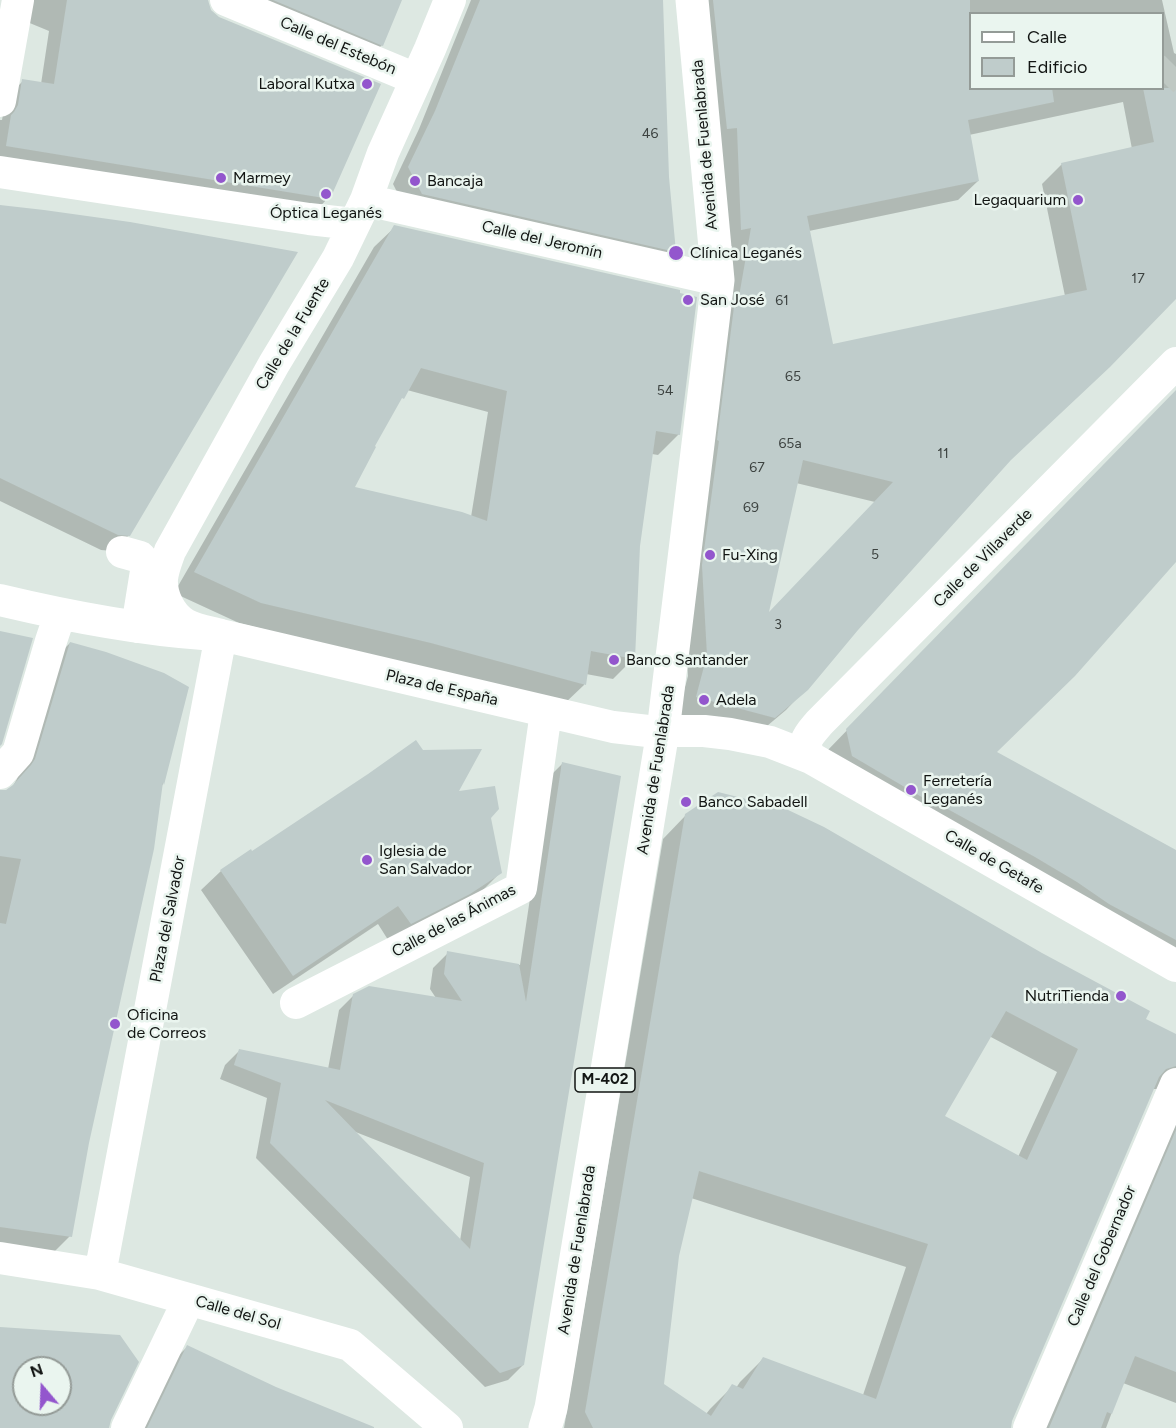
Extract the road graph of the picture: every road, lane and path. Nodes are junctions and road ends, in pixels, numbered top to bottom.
1 (18, 0) edge
2 (226, 0) edge
3 (450, 0) edge
4 (692, 0) edge
5 (416, 79) junction
6 (0, 101) edge
7 (0, 172) edge
8 (360, 212) junction
9 (718, 280) junction
10 (1176, 363) edge
11 (122, 552) dead end
12 (0, 600) edge
13 (60, 614) junction
14 (137, 627) junction
15 (221, 636) junction
16 (546, 712) junction
17 (663, 731) junction
18 (811, 758) junction
19 (0, 773) edge
20 (1176, 966) edge
21 (296, 1003) dead end
22 (1176, 1084) edge
23 (0, 1258) edge
24 (100, 1274) junction
25 (189, 1299) junction
26 (127, 1428) edge
27 (447, 1428) edge
28 (545, 1428) edge
29 (1029, 1428) edge

1 - 6 street
2 - 5 street, Calle del Estebón
3 - 5 street, Calle de la Fuente
4 - 9 highway, Avenida de Fuenlabrada
5 - 8 street, Calle de la Fuente
7 - 8 street, Calle del Jeromín
8 - 9 street, Calle del Jeromín
8 - 15 street, Calle de la Fuente
9 - 17 highway, Avenida de Fuenlabrada
10 - 18 street, Calle de Villaverde
11 - 14 street
12 - 13 street
13 - 14 street
13 - 19 street
14 - 15 street
15 - 16 street, Plaza de España
15 - 24 street, Plaza del Salvador
16 - 17 street, Plaza de España
16 - 21 street, Calle de las Ánimas
17 - 18 street, Calle de Getafe
17 - 28 highway, Avenida de Fuenlabrada / M-402
18 - 20 street, Calle de Getafe
22 - 29 street, Calle del Gobernador
23 - 24 street, Calle del Sol
24 - 25 street, Calle del Sol
25 - 26 street
25 - 27 street, Calle del Sol

